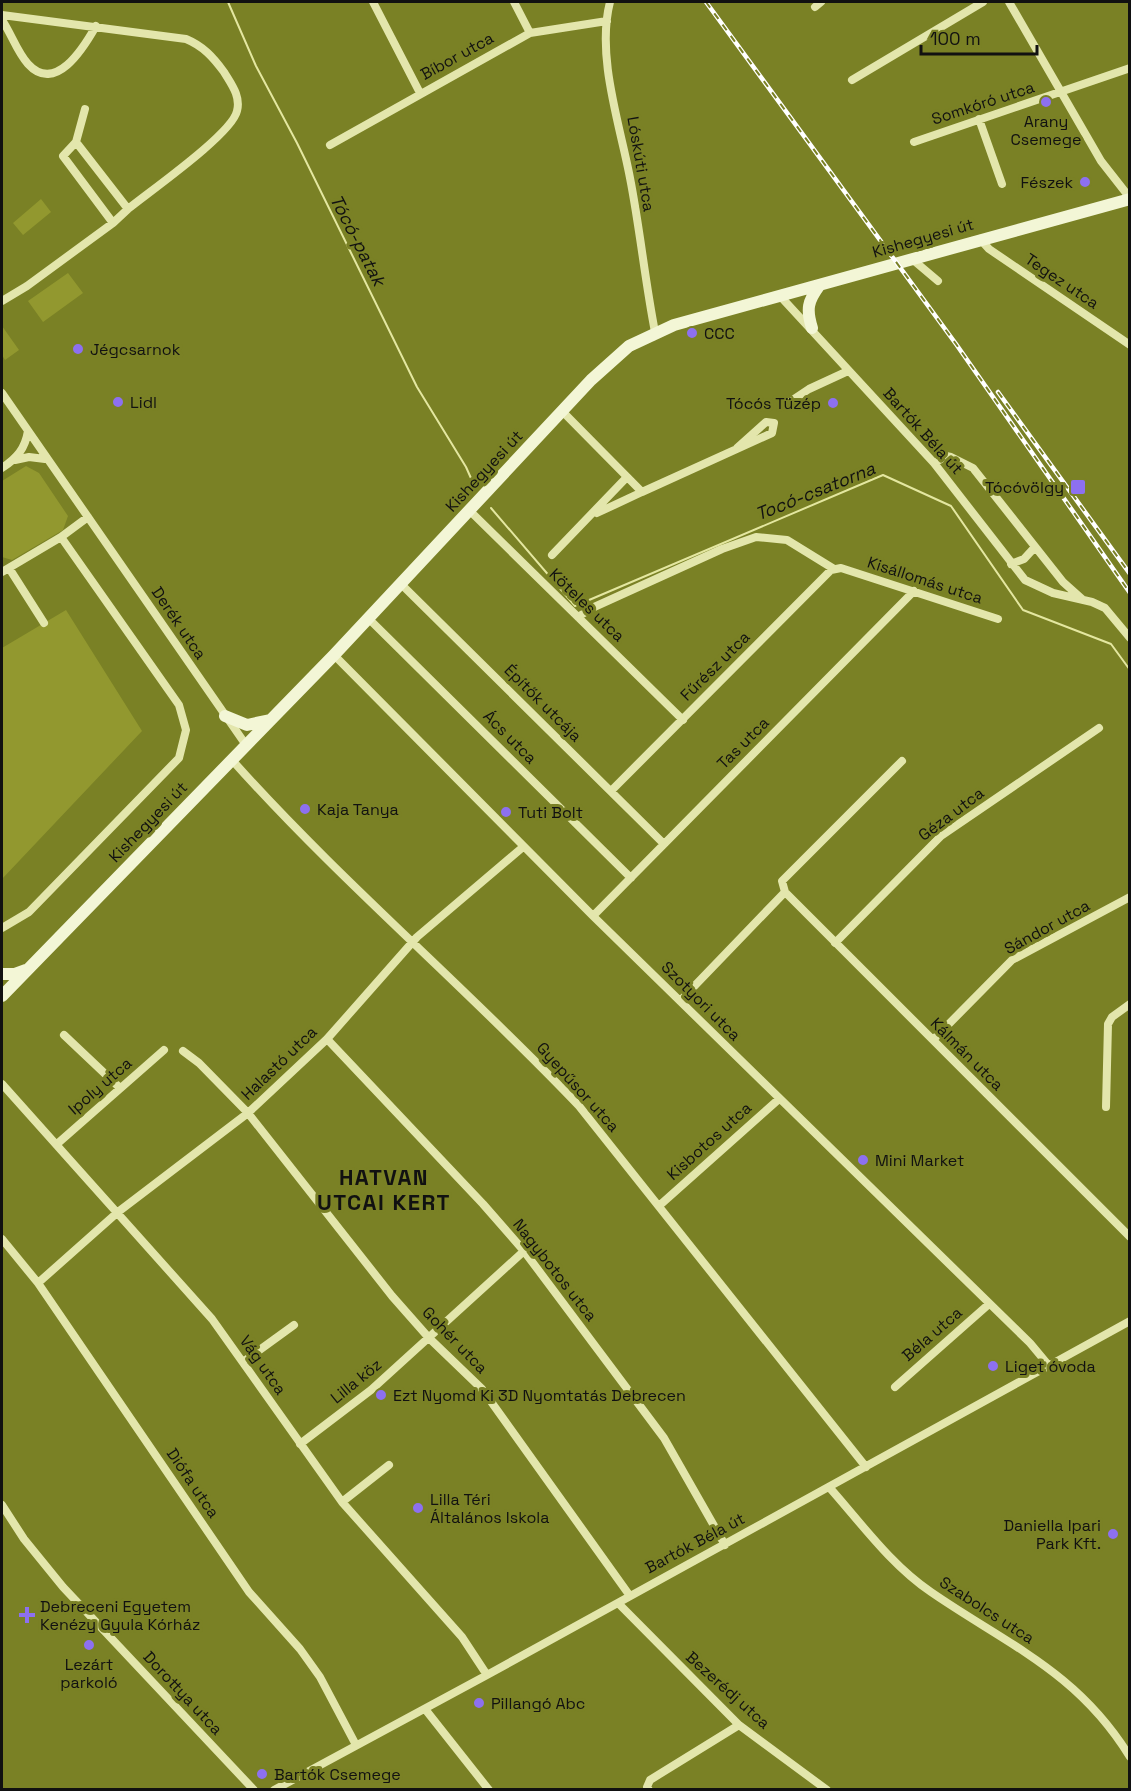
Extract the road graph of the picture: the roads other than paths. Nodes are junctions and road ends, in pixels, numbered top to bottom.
1 (374, 2) edge
2 (514, 2) edge
3 (610, 2) edge
4 (983, 2) edge
5 (1009, 2) edge
6 (2, 15) edge
7 (2, 20) edge
8 (607, 21) junction
9 (96, 26) junction
10 (530, 33) junction
11 (1130, 68) edge
12 (852, 80) dead end
13 (420, 93) junction
14 (1061, 93) junction
15 (85, 109) dead end
16 (979, 119) junction
17 (76, 142) junction
18 (914, 142) dead end
19 (330, 145) dead end
20 (1002, 184) dead end
21 (1130, 199) edge
22 (128, 209) junction
23 (113, 222) junction
24 (981, 239) junction
25 (912, 259) junction
26 (938, 281) dead end
27 (819, 286) junction
28 (781, 297) junction
29 (2, 301) edge
30 (812, 328) junction
31 (655, 332) junction
32 (1130, 345) edge
33 (848, 371) junction
34 (2, 393) edge
35 (785, 405) dead end
36 (562, 411) junction
37 (28, 430) junction
38 (737, 448) dead end
39 (45, 459) junction
40 (14, 460) junction
41 (934, 463) junction
42 (2, 468) edge
43 (627, 477) junction
44 (642, 492) junction
45 (613, 493) junction
46 (619, 503) junction
47 (470, 511) junction
48 (591, 516) junction
49 (88, 517) junction
50 (61, 537) junction
51 (1035, 547) junction
52 (552, 555) dead end
53 (1011, 564) junction
54 (838, 568) junction
55 (5, 570) edge
56 (400, 583) junction
57 (914, 591) junction
58 (1082, 599) junction
59 (578, 617) junction
60 (368, 618) junction
61 (998, 620) dead end
62 (44, 622) dead end
63 (1130, 638) edge
64 (334, 655) junction
65 (225, 716) junction
66 (271, 720) junction
67 (683, 720) junction
68 (1099, 728) dead end
69 (246, 745) junction
70 (232, 760) junction
71 (902, 761) dead end
72 (611, 791) junction
73 (664, 844) junction
74 (524, 847) junction
75 (631, 878) junction
76 (785, 892) junction
77 (1130, 897) edge
78 (593, 916) junction
79 (2, 926) edge
80 (835, 943) junction
81 (412, 944) junction
82 (28, 969) junction
83 (2, 974) edge
84 (2, 996) edge
85 (680, 1001) junction
86 (1130, 1004) edge
87 (64, 1035) dead end
88 (327, 1039) junction
89 (933, 1040) junction
90 (164, 1050) dead end
91 (183, 1051) dead end
92 (2, 1084) edge
93 (120, 1088) junction
94 (779, 1099) junction
95 (1106, 1107) dead end
96 (248, 1113) junction
97 (57, 1144) junction
98 (660, 1205) junction
99 (118, 1212) junction
100 (1130, 1237) edge
101 (2, 1239) edge
102 (524, 1251) junction
103 (38, 1283) junction
104 (990, 1304) junction
105 (1130, 1321) edge
106 (294, 1325) dead end
107 (429, 1338) junction
108 (243, 1362) junction
109 (1050, 1367) junction
110 (895, 1387) dead end
111 (300, 1444) junction
112 (389, 1465) dead end
113 (866, 1467) junction
114 (829, 1487) junction
115 (342, 1502) junction
116 (2, 1505) edge
117 (725, 1545) junction
118 (630, 1596) junction
119 (618, 1603) junction
120 (487, 1676) junction
121 (425, 1709) junction
122 (740, 1725) junction
123 (356, 1745) junction
124 (1130, 1757) edge
125 (231, 1765) junction
126 (648, 1788) edge
127 (244, 1790) edge
128 (254, 1790) edge
129 (274, 1790) edge
130 (489, 1790) edge
131 (827, 1790) edge

1 - 13 street
2 - 10 street
3 - 8 street, Lóskúti utca
4 - 12 street
5 - 14 street
6 - 9 street
7 - 9 street
8 - 10 street, Bíbor utca
8 - 31 street, Lóskúti utca
9 - 22 street
10 - 13 street, Bíbor utca
11 - 14 street
13 - 19 street, Bíbor utca
14 - 16 street, Somkóró utca
14 - 21 street
15 - 17 street
16 - 18 street, Somkóró utca
16 - 20 street
17 - 22 street
17 - 23 street
21 - 24 street, Kishegyesi út
22 - 23 street
23 - 29 street
24 - 25 street, Kishegyesi út
24 - 32 street, Tegez utca
25 - 26 street
25 - 27 street, Kishegyesi út
27 - 28 street, Kishegyesi út
27 - 30 street
28 - 30 street, Bartók Béla út
28 - 31 street, Kishegyesi út
30 - 33 street, Bartók Béla út
31 - 36 street, Kishegyesi út
33 - 35 street
33 - 41 street, Bartók Béla út
34 - 37 street, Derék utca
36 - 43 street
36 - 47 street, Kishegyesi út
37 - 39 street, Derék utca
37 - 40 street
38 - 44 street
39 - 40 street
39 - 49 street, Derék utca
40 - 42 street
41 - 51 street
41 - 53 street, Bartók Béla út
43 - 44 street
43 - 45 street
44 - 46 street
45 - 46 street
45 - 48 street
46 - 48 street
47 - 56 street, Kishegyesi út
47 - 59 street, Köteles utca
48 - 52 street
49 - 50 street
49 - 65 street, Derék utca
50 - 55 street
50 - 79 street, Kishegyesi út
51 - 53 street
51 - 58 street
53 - 58 street, Bartók Béla út
54 - 57 street, Kisállomás utca
54 - 59 street, Kisállomás utca
54 - 67 street, Fűrész utca
55 - 62 street
56 - 60 street, Kishegyesi út
56 - 72 street, Építők utcája
57 - 61 street, Kisállomás utca
57 - 73 street, Tas utca
58 - 63 street, Bartók Béla út
59 - 67 street, Köteles utca
60 - 64 street, Kishegyesi út
60 - 75 street, Ács utca
64 - 66 street, Kishegyesi út
64 - 74 street, Szotyori utca
65 - 66 street
65 - 69 street, Derék utca
66 - 69 street, Kishegyesi út
67 - 72 street, Fűrész utca
68 - 80 street, Géza utca
69 - 70 street, Kishegyesi út
70 - 81 street, Gyepűsor utca
70 - 82 street, Kishegyesi út
71 - 76 street
72 - 73 street, Építők utcája
73 - 75 street, Tas utca
74 - 78 street, Szotyori utca
74 - 81 street, Halastó utca
75 - 78 street, Tas utca
76 - 80 street, Kálmán utca
76 - 85 street
77 - 89 street, Sándor utca
78 - 85 street, Szotyori utca
80 - 89 street, Kálmán utca
81 - 88 street, Halastó utca
81 - 98 street, Gyepűsor utca
82 - 83 street
82 - 84 street, Kishegyesi út
85 - 94 street, Szotyori utca
86 - 95 street
87 - 93 street
88 - 96 street, Halastó utca
88 - 102 street, Nagybotos utca
89 - 100 street, Kálmán utca
90 - 93 street, Ipoly utca
91 - 96 street, Gohér utca
92 - 97 street, Vág utca
93 - 97 street, Ipoly utca
94 - 98 street, Kisbotos utca
94 - 104 street, Szotyori utca
96 - 99 street, Halastó utca
96 - 107 street, Gohér utca
97 - 99 street, Vág utca
98 - 113 street, Gyepűsor utca
99 - 103 street, Halastó utca
99 - 108 street, Vág utca
101 - 103 street, Diófa utca
102 - 107 street, Lilla köz
102 - 117 street, Nagybotos utca
103 - 123 street, Diófa utca
104 - 109 street, Szotyori utca
104 - 110 street, Béla utca
105 - 109 street, Bartók Béla út
106 - 108 street
107 - 111 street, Lilla köz
107 - 118 street, Gohér utca
108 - 111 street, Vág utca
109 - 113 street, Bartók Béla út
111 - 115 street, Vág utca
112 - 115 street
113 - 114 street, Bartók Béla út
114 - 117 street, Bartók Béla út
114 - 124 street, Szabolcs utca
115 - 120 street, Vág utca
116 - 125 street, Dorottya utca
117 - 118 street, Bartók Béla út
118 - 119 street, Bartók Béla út
119 - 120 street, Bartók Béla út
119 - 122 street, Bezerédj utca
120 - 121 street, Bartók Béla út
121 - 123 street, Bartók Béla út
121 - 130 street
122 - 126 street
122 - 131 street, Bezerédj utca
123 - 129 street, Bartók Béla út
125 - 127 street
125 - 128 street, Dorottya utca

